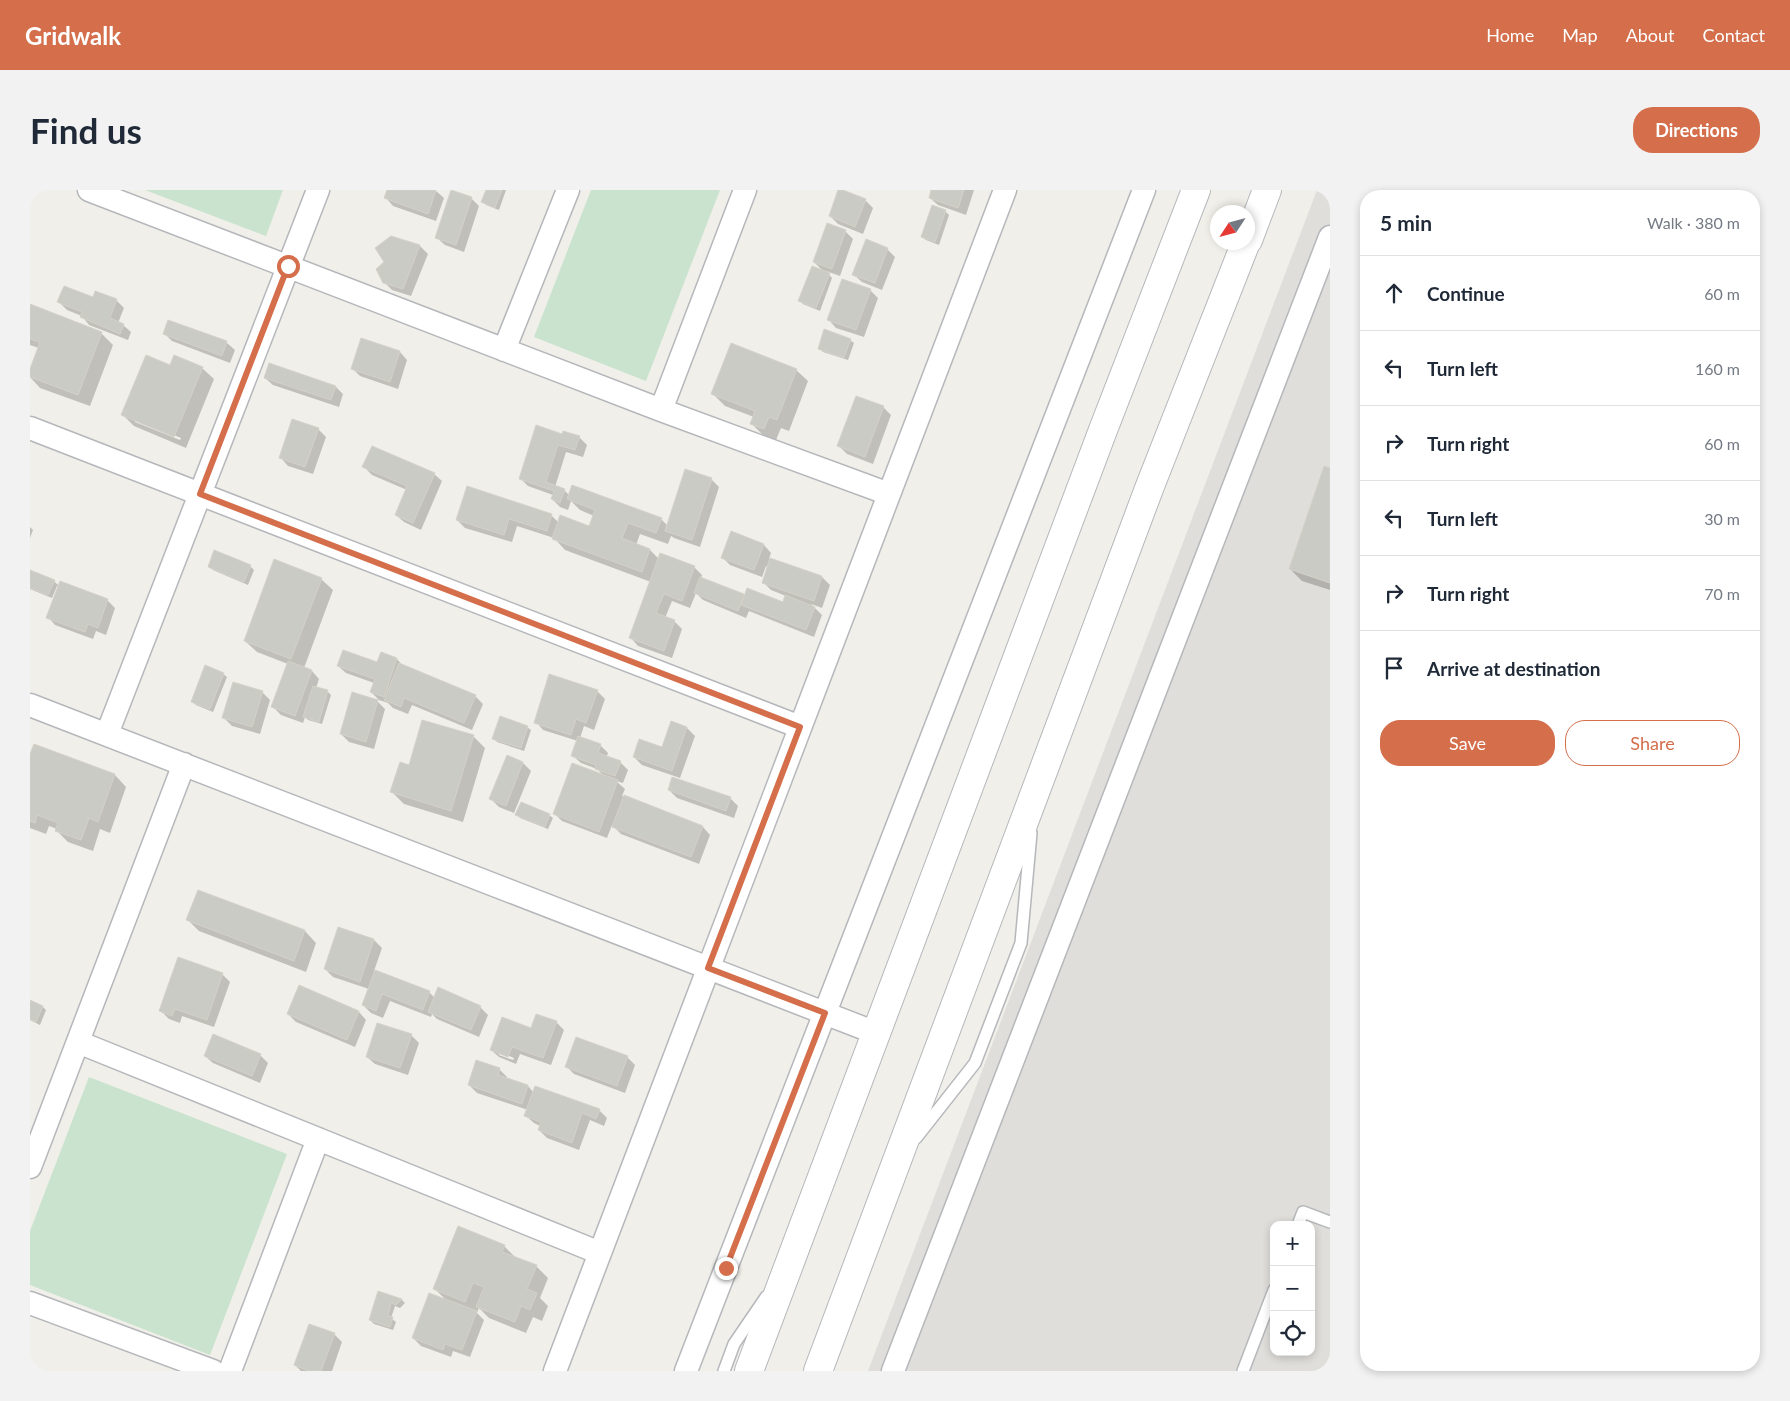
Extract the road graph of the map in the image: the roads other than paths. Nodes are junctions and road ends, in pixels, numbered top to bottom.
1 (89, 190) edge
2 (318, 190) edge
3 (568, 190) edge
4 (745, 190) edge
5 (1005, 190) edge
6 (1144, 190) edge
7 (1196, 190) edge
8 (1267, 190) edge
9 (1255, 221) edge
10 (1330, 237) edge
11 (1243, 250) edge
12 (288, 266) junction
13 (504, 350) junction
14 (661, 410) junction
15 (30, 428) edge
16 (200, 494) junction
17 (889, 494) junction
18 (30, 705) edge
19 (800, 727) junction
20 (107, 734) junction
21 (184, 764) junction
22 (1034, 796) junction
23 (708, 968) junction
24 (825, 1013) junction
25 (876, 1033) junction
26 (78, 1042) junction
27 (318, 1139) junction
28 (896, 1162) junction
29 (30, 1167) edge
30 (1300, 1221) edge
31 (1330, 1222) edge
32 (600, 1253) junction
33 (790, 1261) junction
34 (1270, 1300) edge
35 (30, 1303) edge
36 (213, 1371) edge
37 (230, 1371) edge
38 (555, 1371) edge
39 (686, 1371) edge
40 (724, 1371) edge
41 (749, 1371) edge
42 (818, 1371) edge
43 (893, 1371) edge
44 (1243, 1371) edge

1 - 12 street
2 - 12 street
3 - 13 street
4 - 14 street
5 - 17 street
6 - 24 street
7 - 25 street
8 - 9 street
10 - 43 street
11 - 22 street
12 - 13 street
12 - 16 street
13 - 14 street
14 - 17 street
15 - 16 street
16 - 19 street
16 - 20 street
17 - 19 street
18 - 20 street
19 - 23 street
20 - 21 street
21 - 23 street
21 - 26 street
22 - 28 street
22 - 28 lane
23 - 24 street
23 - 32 street
24 - 25 street
24 - 39 street
25 - 33 street
26 - 27 street
26 - 29 street
27 - 32 street
27 - 37 street
28 - 42 street
30 - 31 lane
32 - 38 street
33 - 40 lane
33 - 41 street
34 - 44 lane
35 - 36 street

